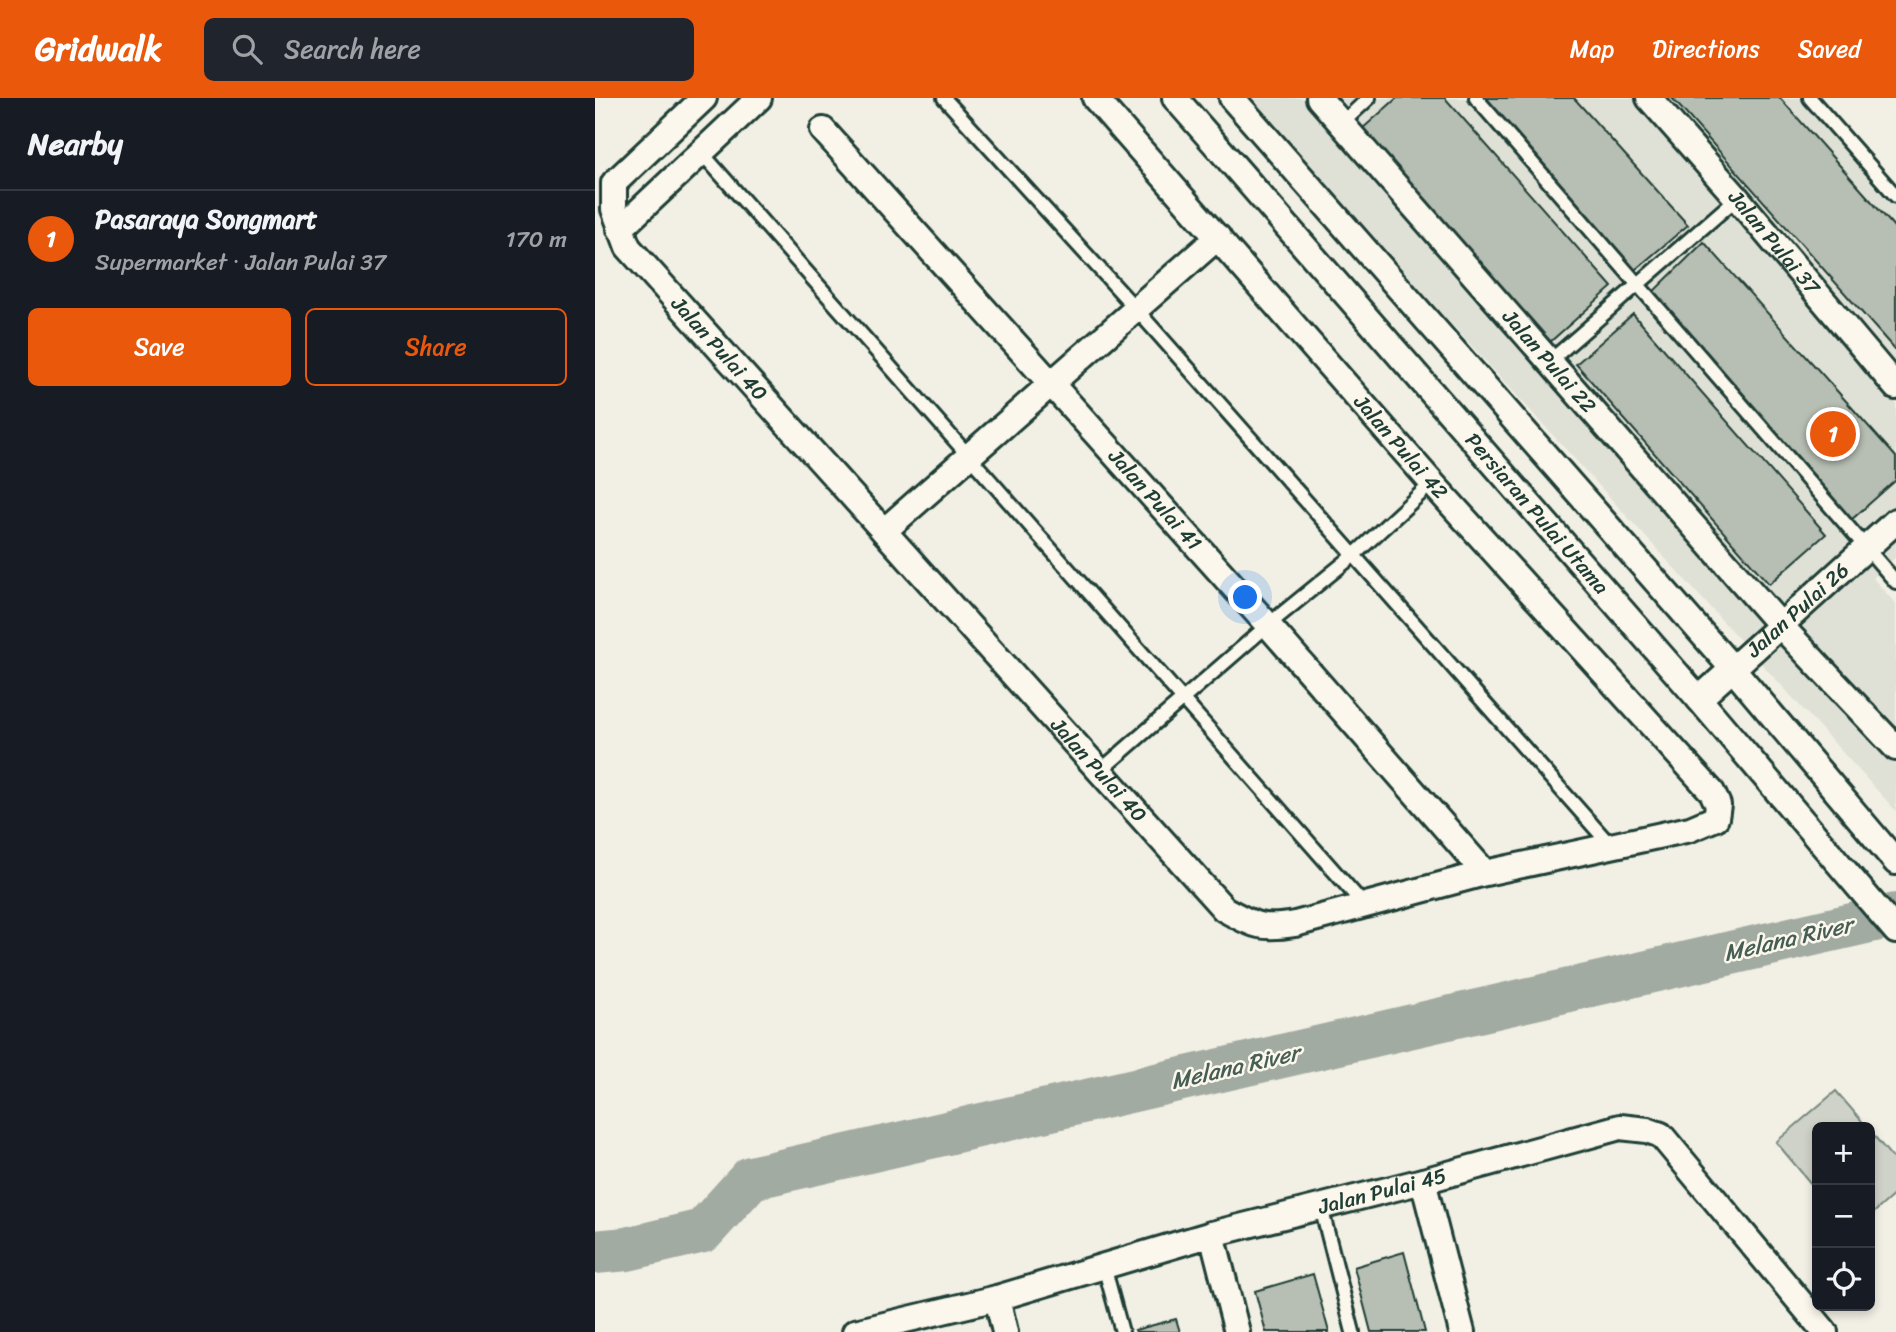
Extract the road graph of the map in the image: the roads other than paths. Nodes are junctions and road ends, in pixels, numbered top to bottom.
1 (704, 98) edge
2 (759, 98) edge
3 (944, 98) edge
4 (1095, 98) edge
5 (1175, 98) edge
6 (1231, 98) edge
7 (1319, 98) edge
8 (1369, 98) edge
9 (1476, 98) edge
10 (1649, 98) edge
11 (1810, 98) edge
12 (1341, 124) junction
13 (824, 130) dead end
14 (701, 152) junction
15 (1896, 195) edge
16 (1737, 198) junction
17 (620, 229) junction
18 (1218, 237) junction
19 (1637, 285) junction
20 (1136, 309) junction
21 (1550, 361) junction
22 (1050, 384) junction
23 (1896, 387) edge
24 (969, 456) junction
25 (1432, 483) junction
26 (1896, 521) edge
27 (884, 531) junction
28 (1866, 548) junction
29 (1353, 555) junction
30 (1896, 582) edge
31 (1268, 625) junction
32 (1781, 626) junction
33 (1733, 669) junction
34 (1184, 699) junction
35 (1699, 699) junction
36 (1896, 747) edge
37 (1100, 771) junction
38 (1712, 792) joint
39 (1611, 846) junction
40 (1896, 862) edge
41 (1485, 873) junction
42 (1364, 905) junction
43 (1896, 931) edge
44 (1423, 1181) junction
45 (1321, 1206) junction
46 (1212, 1234) junction
47 (1104, 1266) junction
48 (997, 1298) junction
49 (889, 1327) edge
50 (855, 1332) edge
51 (1006, 1332) edge
52 (1122, 1332) edge
53 (1237, 1332) edge
54 (1353, 1332) edge
55 (1462, 1332) edge
56 (1825, 1332) edge

1 - 17 street
2 - 14 street
3 - 20 lane
4 - 18 street, Jalan Pulai 42
5 - 35 street, Persiaran Pulai Utama
6 - 33 street, Persiaran Pulai Utama
7 - 12 street, Jalan Pulai 22
8 - 12 lane
9 - 19 lane
10 - 16 street, Jalan Pulai 37
11 - 15 lane
12 - 21 street, Jalan Pulai 22
13 - 22 street, Jalan Pulai 41
14 - 17 street
14 - 24 lane
16 - 19 lane
16 - 23 street, Jalan Pulai 37
17 - 27 street, Jalan Pulai 40
18 - 20 street
18 - 25 street, Jalan Pulai 42
19 - 21 lane
19 - 28 lane
20 - 22 street
20 - 29 lane
21 - 32 street, Jalan Pulai 22
22 - 24 street
22 - 31 street, Jalan Pulai 41
24 - 27 street
24 - 34 lane
25 - 29 lane
25 - 38 street, Jalan Pulai 42
26 - 28 street, Jalan Pulai 26
27 - 37 street, Jalan Pulai 40
28 - 30 lane
28 - 32 street, Jalan Pulai 26
29 - 31 lane
29 - 39 lane
31 - 34 lane
31 - 41 street, Jalan Pulai 41
32 - 33 street, Jalan Pulai 26
32 - 36 street, Jalan Pulai 22
33 - 35 street, Jalan Pulai 26
33 - 40 street, Persiaran Pulai Utama
34 - 37 lane
34 - 42 lane
35 - 43 street, Persiaran Pulai Utama
37 - 42 street, Jalan Pulai 40
38 - 39 street, Jalan Pulai 40
39 - 41 street, Jalan Pulai 40
41 - 42 street, Jalan Pulai 40
44 - 45 street, Jalan Pulai 45
44 - 55 street
44 - 56 street, Jalan Pulai 45
45 - 46 street, Jalan Pulai 45
45 - 54 lane
46 - 47 street, Jalan Pulai 45
46 - 53 street
47 - 48 street, Jalan Pulai 45
47 - 52 lane
48 - 49 street, Jalan Pulai 45
48 - 51 street
49 - 50 street, Jalan Pulai 45

